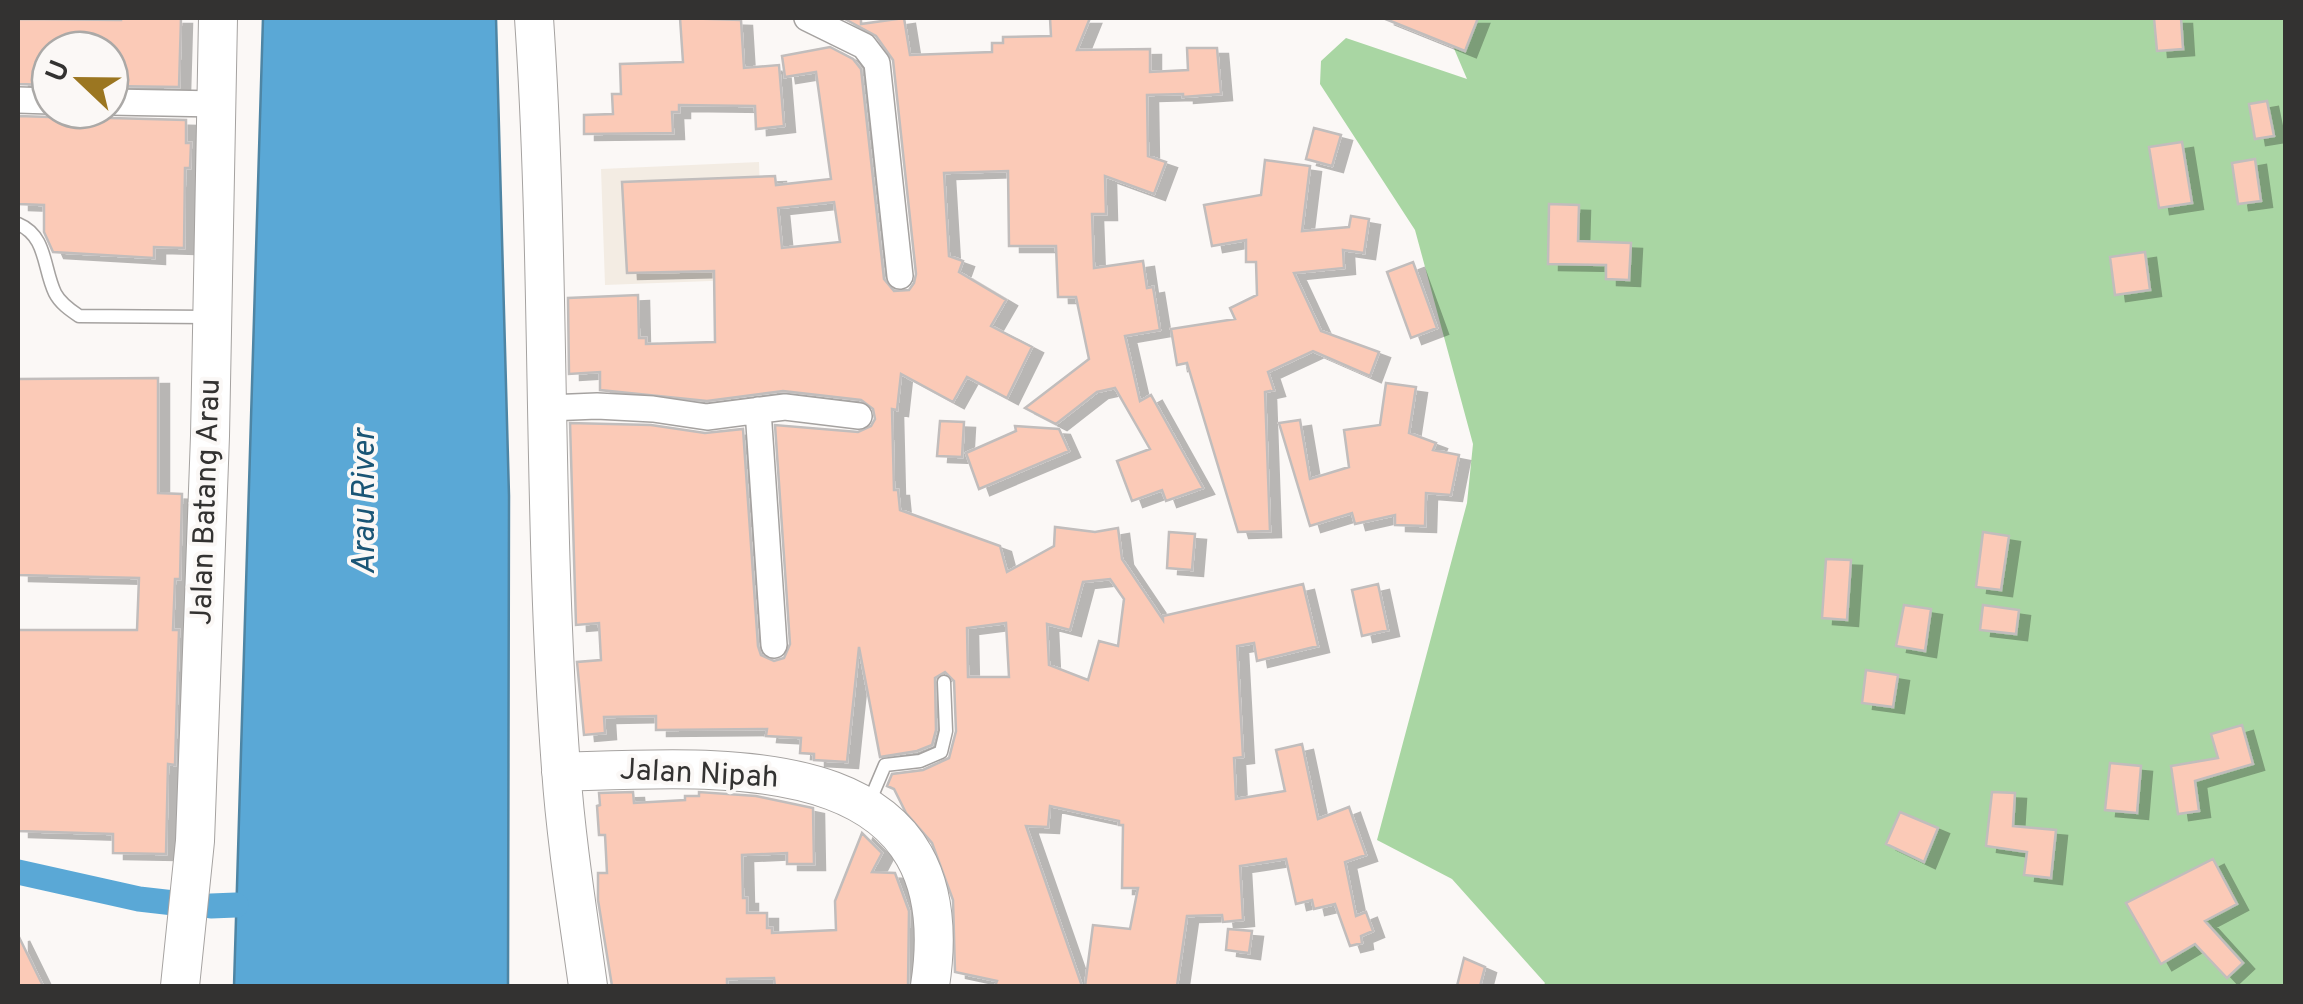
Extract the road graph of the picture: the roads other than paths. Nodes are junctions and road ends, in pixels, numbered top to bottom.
1 (218, 18) edge
2 (534, 18) edge
3 (807, 18) edge
4 (130, 102) edge
5 (218, 104) junction
6 (18, 224) edge
7 (900, 276) dead end
8 (212, 317) junction
9 (548, 408) junction
10 (758, 410) junction
11 (859, 416) dead end
12 (774, 645) dead end
13 (944, 682) dead end
14 (561, 772) junction
15 (867, 807) junction
16 (180, 986) edge
17 (588, 986) edge
18 (930, 986) edge

1 - 5 street, Jalan Batang Arau
2 - 9 street
3 - 7 street
4 - 5 street
5 - 8 street, Jalan Batang Arau
6 - 8 lane
8 - 16 street, Jalan Batang Arau
9 - 10 street
9 - 14 street
10 - 11 street
10 - 12 street
13 - 15 lane
14 - 15 street, Jalan Nipah
14 - 17 street
15 - 18 street, Jalan Nipah

